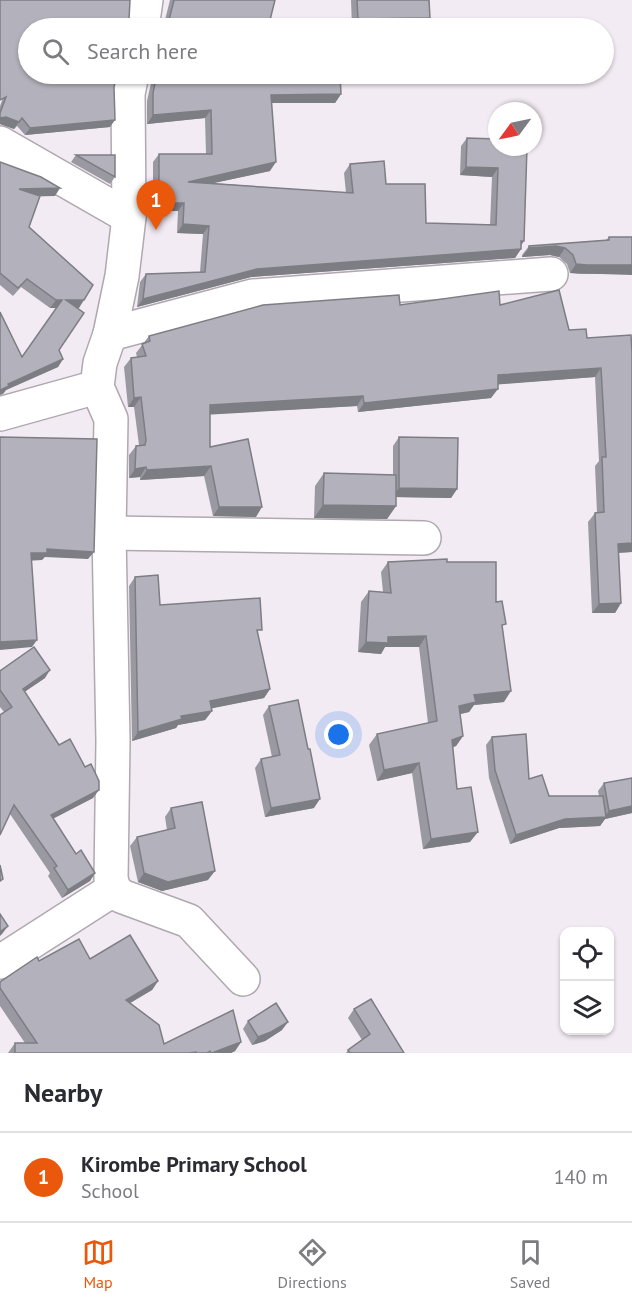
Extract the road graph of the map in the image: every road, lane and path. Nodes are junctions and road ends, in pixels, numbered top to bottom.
1 (146, 0) edge
2 (143, 18) edge
3 (130, 84) edge
4 (0, 142) edge
5 (129, 217) junction
6 (552, 274) dead end
7 (110, 333) junction
8 (97, 387) junction
9 (0, 414) edge
10 (109, 532) junction
11 (424, 538) dead end
12 (114, 889) junction
13 (0, 962) edge
14 (243, 979) dead end

1 - 2 street
3 - 5 street
4 - 5 street
5 - 7 street
6 - 7 street
7 - 8 street
8 - 9 street
8 - 10 street
10 - 11 street
10 - 12 street
12 - 13 street
12 - 14 street

